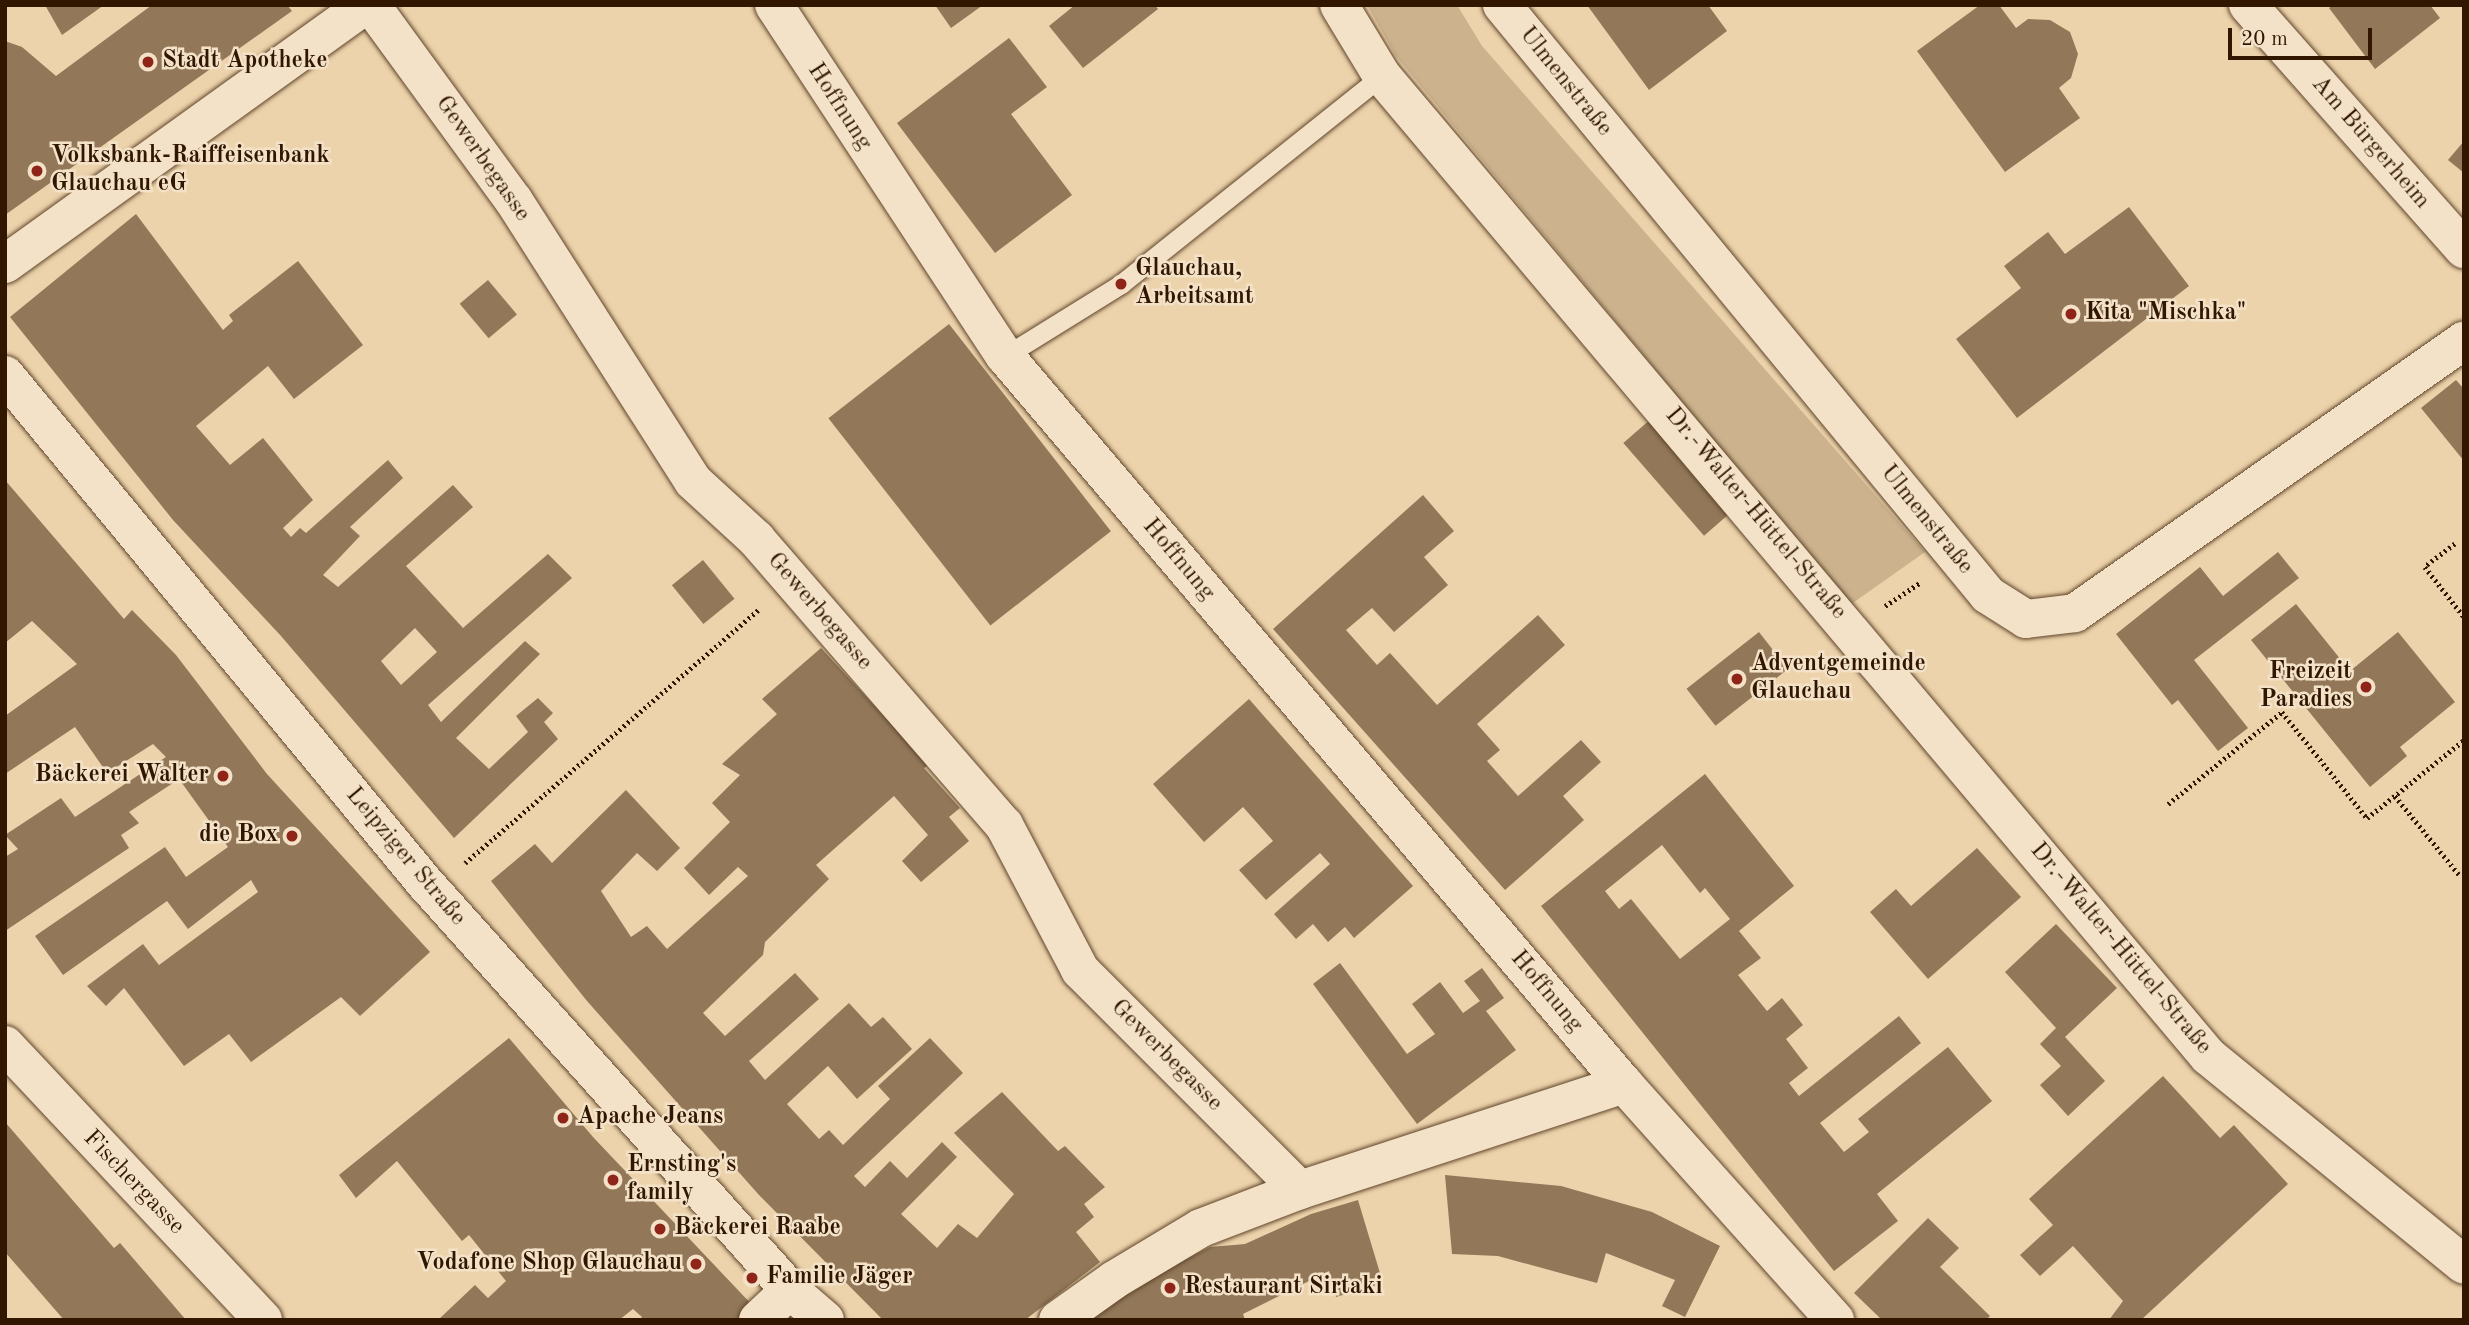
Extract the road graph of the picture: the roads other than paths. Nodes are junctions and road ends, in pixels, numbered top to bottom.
1 (369, 5) edge
2 (774, 5) edge
3 (1339, 5) edge
4 (1502, 5) edge
5 (2248, 5) edge
6 (1382, 76) junction
7 (2464, 249) edge
8 (5, 264) edge
9 (2464, 341) edge
10 (1005, 356) junction
11 (5, 375) edge
12 (5, 1045) edge
13 (1624, 1084) junction
14 (1300, 1190) junction
15 (2464, 1265) edge
16 (790, 1290) junction
17 (262, 1320) edge
18 (758, 1320) edge
19 (825, 1320) edge
20 (1058, 1320) edge
21 (1835, 1320) edge

1 - 8 street
1 - 14 street, Gewerbegasse
2 - 10 street, Hoffnung
3 - 6 street, Dr.-Walter-Hüttel-Straße
4 - 9 street, Ulmenstraße
5 - 7 street, Am Bürgerheim
6 - 10 lane
6 - 15 street, Dr.-Walter-Hüttel-Straße
10 - 13 street, Hoffnung
11 - 16 street, Leipziger Straße
12 - 17 street, Fischergasse
13 - 14 street
13 - 21 street, Hoffnung
14 - 20 street
16 - 18 street
16 - 19 street, Leipziger Straße

